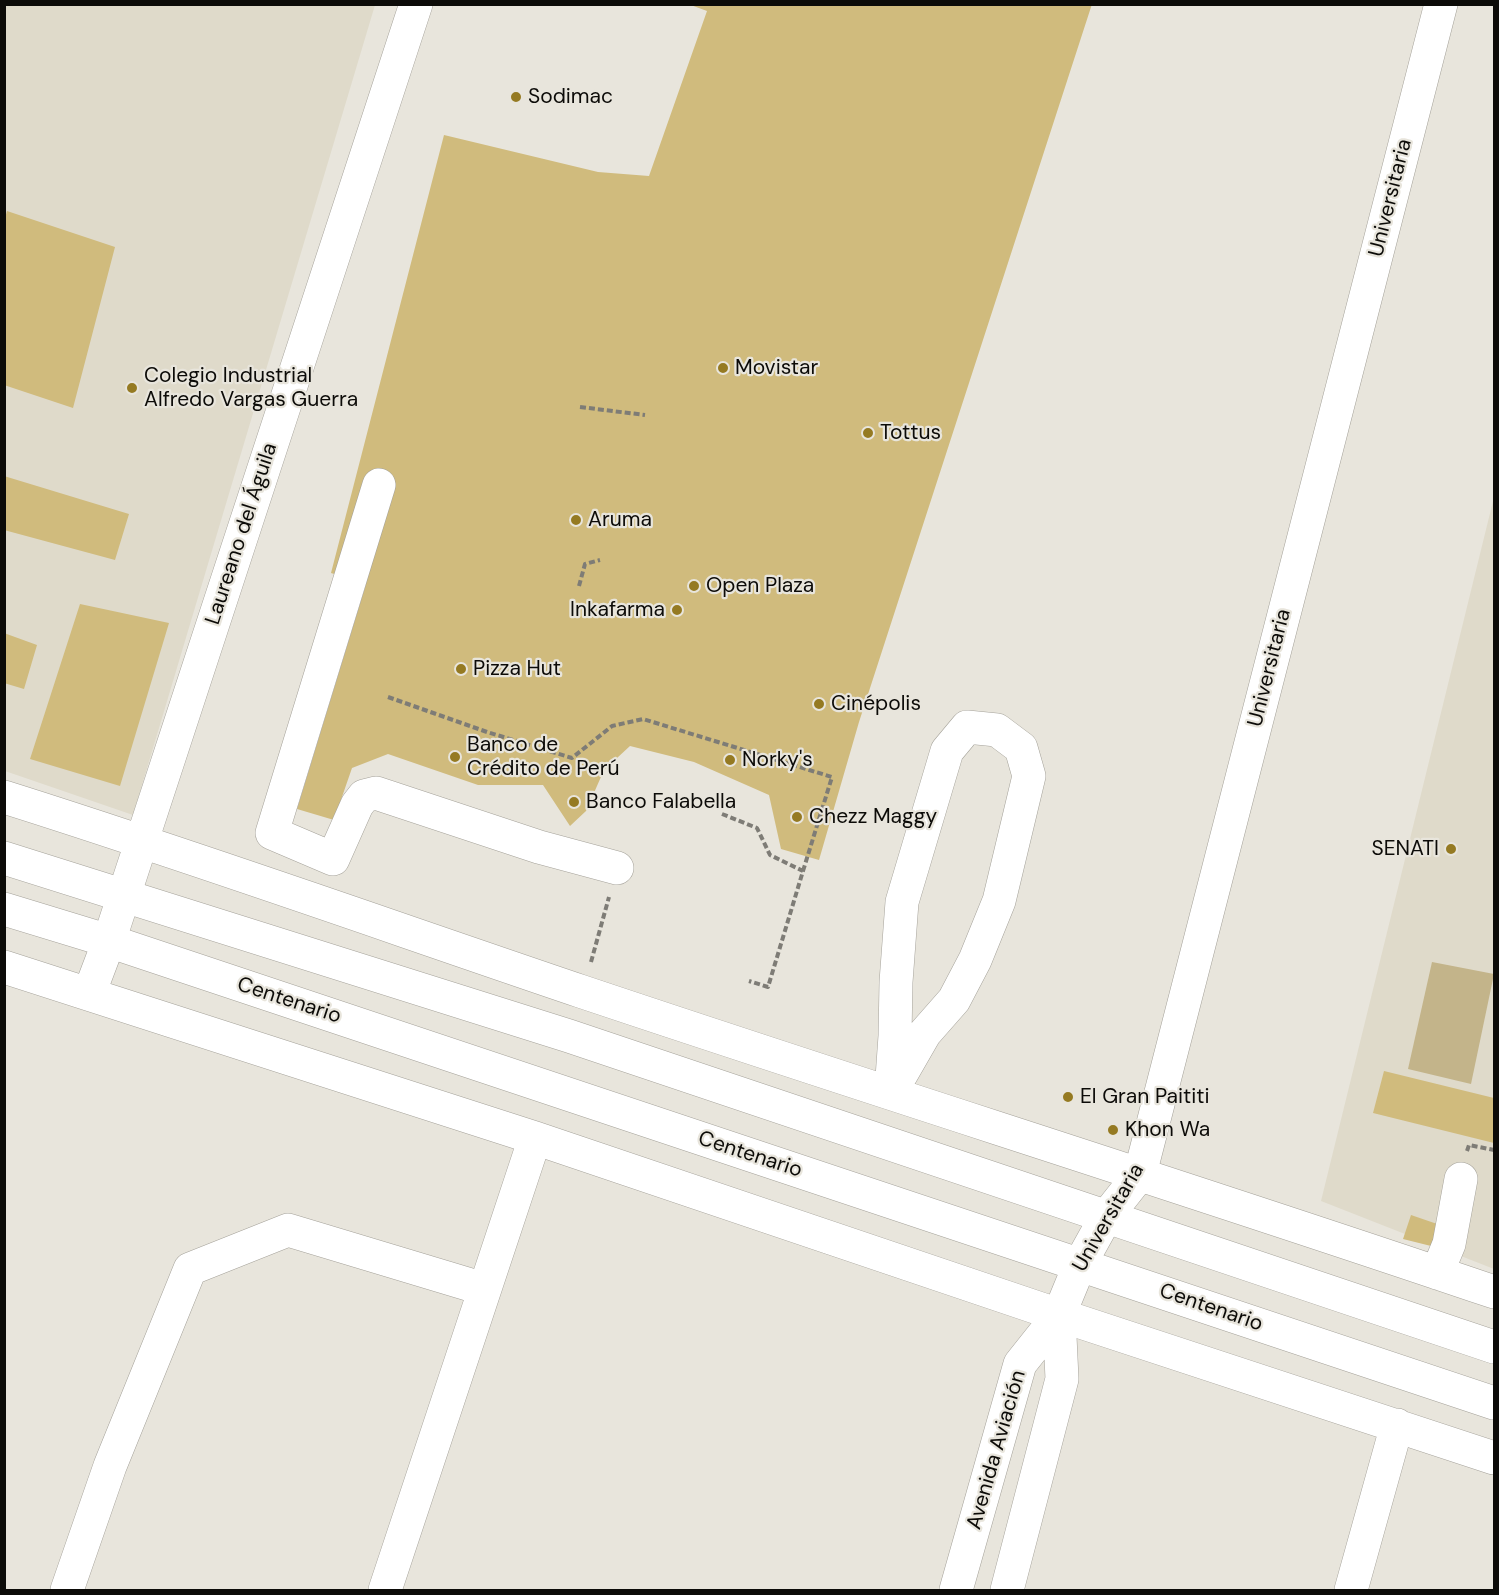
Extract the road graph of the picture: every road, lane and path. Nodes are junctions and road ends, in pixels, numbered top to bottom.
1 (416, 4) edge
2 (1441, 4) edge
3 (580, 407) dead end
4 (645, 415) dead end
5 (379, 485) dead end
6 (600, 560) dead end
7 (579, 586) dead end
8 (388, 697) dead end
9 (4, 797) edge
10 (722, 814) dead end
11 (142, 840) junction
12 (4, 858) edge
13 (616, 868) joint
14 (803, 871) junction
15 (124, 895) junction
16 (4, 909) edge
17 (108, 941) junction
18 (4, 967) edge
19 (749, 981) dead end
20 (582, 992) junction
21 (89, 994) junction
22 (891, 1092) junction
23 (535, 1138) junction
24 (1140, 1174) junction
25 (1461, 1179) dead end
26 (1106, 1217) junction
27 (1080, 1264) junction
28 (1437, 1273) junction
29 (484, 1289) junction
30 (1494, 1292) edge
31 (1059, 1315) junction
32 (1494, 1347) edge
33 (1494, 1403) edge
34 (1397, 1425) junction
35 (1494, 1458) edge
36 (67, 1590) edge
37 (385, 1590) edge
38 (956, 1590) edge
39 (1007, 1590) edge
40 (1351, 1590) edge

1 - 11 main road, Laureano del Águila
2 - 24 main road, Universitaria
3 - 4 path
5 - 13 main road
6 - 7 path
8 - 14 path
9 - 11 main road
10 - 14 path
11 - 15 main road, Laureano del Águila
11 - 20 main road
12 - 15 main road
13 - 20 path
14 - 19 path
15 - 17 main road, Laureano del Águila
15 - 26 main road
16 - 17 main road, Centenario
17 - 21 main road, Laureano del Águila
17 - 27 main road, Centenario
18 - 21 main road
20 - 22 main road
21 - 23 main road
22 - 22 main road
22 - 24 main road
23 - 29 main road
23 - 31 main road
24 - 26 main road, Universitaria
24 - 28 main road
25 - 28 main road
26 - 27 main road, Universitaria
26 - 32 main road
27 - 31 main road, Universitaria
27 - 33 main road, Centenario
28 - 30 main road
29 - 36 main road
29 - 37 main road
31 - 34 main road
31 - 38 main road, Avenida Aviación
31 - 39 main road, Avenida Aviación
34 - 35 main road
34 - 40 main road

